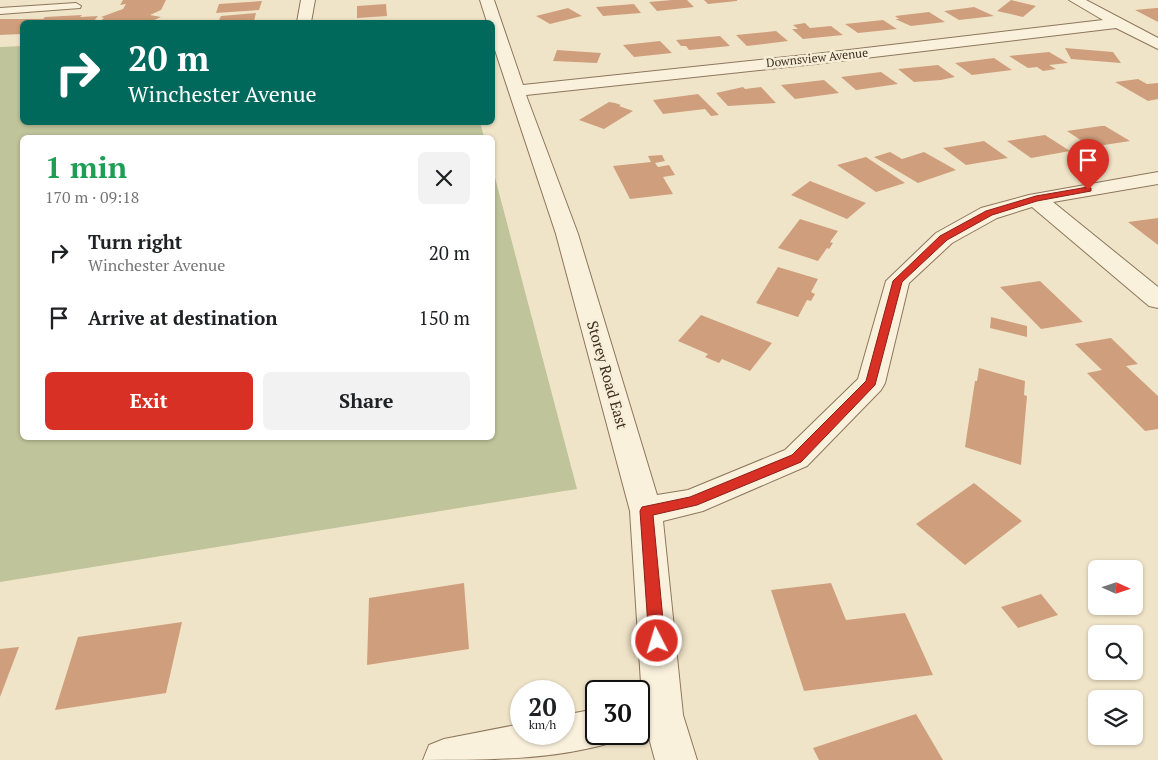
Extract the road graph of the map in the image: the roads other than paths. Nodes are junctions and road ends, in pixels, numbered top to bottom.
1 (308, 0) edge
2 (491, 0) edge
3 (1076, 0) edge
4 (76, 6) dead end
5 (0, 11) edge
6 (304, 20) edge
7 (1118, 23) junction
8 (1158, 44) edge
9 (516, 91) junction
10 (1158, 178) edge
11 (1036, 198) junction
12 (1158, 300) edge
13 (646, 511) junction
14 (651, 718) edge
15 (585, 731) edge
16 (444, 760) edge
17 (676, 760) edge

1 - 6 street
2 - 9 street, Storey Road East
3 - 7 street
4 - 5 lane
7 - 8 street
7 - 9 street, Downsview Avenue
9 - 13 street, Storey Road East
10 - 11 street
11 - 12 street
11 - 13 street
13 - 14 street, Storey Road East
14 - 17 street, Storey Road East
15 - 16 street

